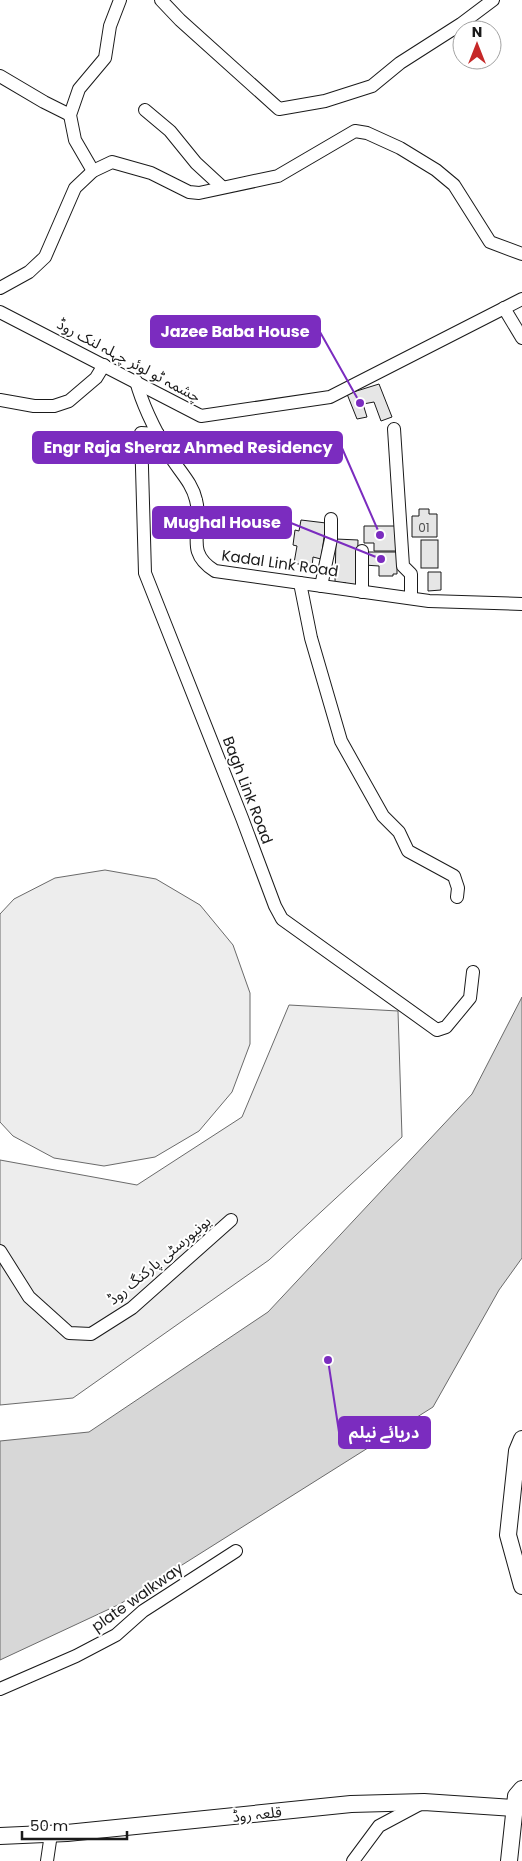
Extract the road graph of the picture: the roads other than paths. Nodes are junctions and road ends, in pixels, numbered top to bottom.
1 (120, 0) edge
2 (161, 0) edge
3 (493, 0) edge
4 (0, 76) edge
5 (145, 110) dead end
6 (70, 116) junction
7 (93, 171) junction
8 (222, 186) junction
9 (522, 254) edge
10 (0, 288) edge
11 (522, 299) edge
12 (504, 308) junction
13 (0, 312) edge
14 (522, 338) edge
15 (104, 365) junction
16 (136, 381) junction
17 (0, 400) edge
18 (394, 430) dead end
19 (158, 434) junction
20 (331, 519) dead end
21 (362, 551) dead end
22 (300, 583) junction
23 (321, 586) junction
24 (362, 592) junction
25 (411, 598) junction
26 (522, 604) edge
27 (457, 897) dead end
28 (473, 972) dead end
29 (231, 1220) dead end
30 (0, 1251) edge
31 (522, 1439) edge
32 (236, 1551) dead end
33 (522, 1586) edge
34 (0, 1689) edge
35 (522, 1789) edge
36 (424, 1802) junction
37 (515, 1808) junction
38 (52, 1834) junction
39 (0, 1836) edge
40 (47, 1861) edge
41 (353, 1861) edge
42 (509, 1861) edge

1 - 6 street
2 - 3 street
4 - 6 street
5 - 8 street
6 - 7 street
7 - 8 street
7 - 10 street
8 - 9 street
11 - 12 street, چشمہ ٹو لوئر چہلہ لنک روڈ
12 - 14 street
12 - 16 street, چشمہ ٹو لوئر چہلہ لنک روڈ
13 - 15 street, چشمہ ٹو لوئر چہلہ لنک روڈ
15 - 16 street, چشمہ ٹو لوئر چہلہ لنک روڈ
15 - 17 street
16 - 19 street, Kadal Link Road
18 - 25 street
19 - 22 street, Kadal Link Road
19 - 28 street, Bagh Link Road
20 - 23 street
21 - 24 street
22 - 23 street, Kadal Link Road
22 - 27 street
23 - 24 street, Kadal Link Road
24 - 25 street, Kadal Link Road
25 - 26 street, Kadal Link Road
29 - 30 street, یونیورسٹی پارکنگ روڈ
31 - 33 street
32 - 34 street, plate walkway
35 - 37 street
36 - 37 street, قلعہ روڈ
36 - 38 street, قلعہ روڈ
36 - 41 street
37 - 42 street
38 - 39 street, قلعہ روڈ
38 - 40 street

